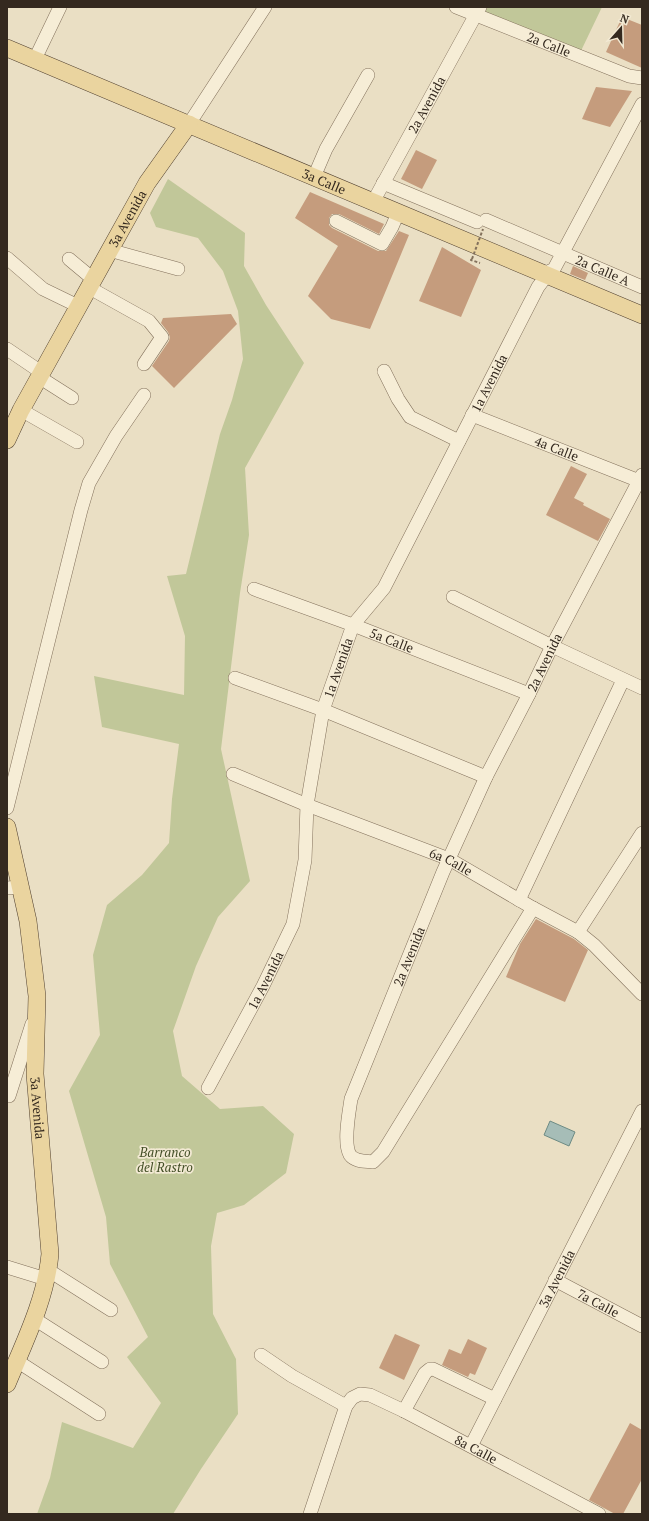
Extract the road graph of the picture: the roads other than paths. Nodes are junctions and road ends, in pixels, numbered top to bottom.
1 (60, 7) edge
2 (265, 7) edge
3 (456, 7) edge
4 (478, 11) edge
5 (7, 48) edge
6 (35, 59) junction
7 (368, 75) dead end
8 (642, 78) edge
9 (642, 104) edge
10 (189, 124) junction
11 (314, 177) junction
12 (383, 183) junction
13 (373, 202) junction
14 (398, 213) junction
15 (336, 221) dead end
16 (109, 250) junction
17 (563, 252) junction
18 (7, 258) edge
19 (69, 259) dead end
20 (178, 269) dead end
21 (550, 274) junction
22 (91, 283) junction
23 (642, 287) edge
24 (78, 306) junction
25 (642, 315) edge
26 (7, 349) edge
27 (144, 364) dead end
28 (384, 371) dead end
29 (40, 375) junction
30 (144, 395) dead end
31 (72, 398) dead end
32 (21, 410) junction
33 (472, 415) junction
34 (7, 440) edge
35 (459, 440) junction
36 (77, 442) dead end
37 (641, 479) edge
38 (254, 589) dead end
39 (453, 597) dead end
40 (353, 625) junction
41 (552, 646) junction
42 (235, 678) dead end
43 (623, 680) junction
44 (642, 688) edge
45 (529, 694) junction
46 (323, 710) junction
47 (233, 774) dead end
48 (486, 777) junction
49 (306, 805) junction
50 (7, 808) edge
51 (7, 827) edge
52 (642, 833) edge
53 (450, 859) junction
54 (14, 888) edge
55 (519, 900) junction
56 (533, 908) junction
57 (578, 932) junction
58 (642, 994) edge
59 (37, 1011) junction
60 (208, 1088) dead end
61 (9, 1096) dead end
62 (642, 1111) edge
63 (7, 1267) edge
64 (48, 1275) junction
65 (555, 1280) junction
66 (111, 1310) dead end
67 (33, 1318) junction
68 (642, 1326) edge
69 (262, 1355) dead end
70 (17, 1361) junction
71 (102, 1362) dead end
72 (7, 1384) edge
73 (495, 1399) junction
74 (349, 1402) junction
75 (404, 1411) junction
76 (99, 1414) dead end
77 (471, 1446) junction
78 (310, 1514) edge
79 (599, 1514) edge

1 - 6 street
2 - 10 street, 3a Avenida
3 - 4 street, 2a Calle
4 - 8 street, 2a Calle
4 - 12 street, 2a Avenida
5 - 6 main road, 3a Calle
6 - 10 main road, 3a Calle
7 - 11 street
9 - 17 street, 1a Avenida
10 - 11 main road, 3a Calle
10 - 16 main road, 3a Avenida
11 - 13 main road, 3a Calle
12 - 13 street, 2a Avenida
12 - 17 street, 2a Calle A
13 - 14 main road, 3a Calle
14 - 15 street
14 - 21 main road, 3a Calle
16 - 20 street
16 - 22 main road, 3a Avenida
17 - 21 street, 1a Avenida
17 - 23 street, 2a Calle A
18 - 24 street
19 - 22 street
21 - 25 main road, 3a Calle
21 - 33 street, 1a Avenida
22 - 24 main road, 3a Avenida
22 - 27 street
24 - 29 main road, 3a Avenida
26 - 29 street
28 - 35 street
29 - 31 street
29 - 32 main road, 3a Avenida
30 - 50 street
32 - 34 main road, 3a Avenida
32 - 36 street
33 - 35 street, 1a Avenida
33 - 37 street, 4a Calle
35 - 40 street, 1a Avenida
37 - 41 street, 2a Avenida
38 - 40 street, 5a Calle
39 - 41 street
40 - 45 street, 5a Calle
40 - 46 street, 1a Avenida
41 - 43 street
41 - 45 street, 2a Avenida
42 - 46 street
43 - 44 street
43 - 55 street
45 - 48 street, 2a Avenida
46 - 48 street
46 - 49 street, 1a Avenida
47 - 49 street, 6a Calle
48 - 53 street, 2a Avenida
49 - 53 street, 6a Calle
49 - 60 street, 1a Avenida
51 - 54 main road, 3a Avenida
52 - 57 street
53 - 55 street, 6a Calle
53 - 56 street, 2a Avenida
54 - 59 main road, 3a Avenida
55 - 56 street, 6a Calle
56 - 57 street, 6a Calle
57 - 58 street, 6a Calle
59 - 61 street
59 - 64 main road, 3a Avenida
62 - 65 street, 3a Avenida
63 - 64 street
64 - 66 street
64 - 67 main road, 3a Avenida
65 - 68 street, 7a Calle
65 - 73 street, 3a Avenida
67 - 70 main road, 3a Avenida
67 - 71 street
69 - 74 street
70 - 72 main road, 3a Avenida
70 - 76 street
73 - 75 street
73 - 77 street, 3a Avenida
74 - 75 street, 8a Calle
74 - 78 street
75 - 77 street, 8a Calle
77 - 79 street, 8a Calle

